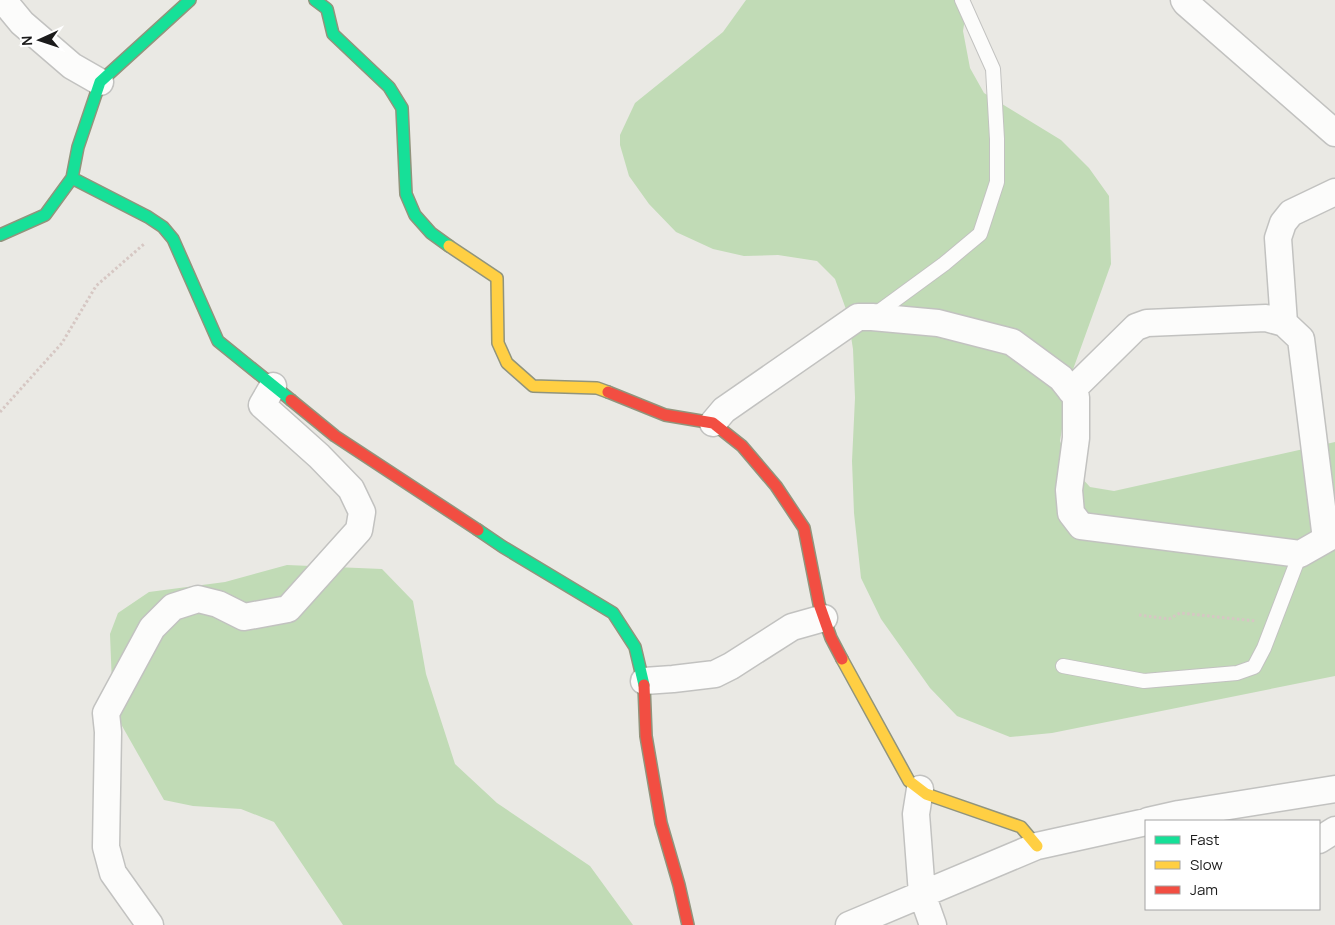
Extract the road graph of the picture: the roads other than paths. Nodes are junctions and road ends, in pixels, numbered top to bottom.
1 (3, 0) edge
2 (190, 0) edge
3 (315, 0) edge
4 (962, 0) edge
5 (1184, 0) edge
6 (100, 82) junction
7 (1335, 133) edge
8 (72, 178) junction
9 (1335, 192) edge
10 (0, 236) edge
11 (872, 317) junction
12 (1284, 323) junction
13 (273, 386) junction
14 (1071, 390) junction
15 (713, 423) junction
16 (1331, 536) edge
17 (1300, 554) junction
18 (824, 618) junction
19 (1063, 666) dead end
20 (644, 681) junction
21 (920, 789) junction
22 (1335, 789) edge
23 (1152, 820) edge
24 (1145, 821) edge
25 (1335, 830) edge
26 (1320, 839) edge
27 (1037, 846) junction
28 (922, 894) junction
29 (150, 925) edge
30 (688, 925) edge
31 (849, 925) edge
32 (933, 925) edge

1 - 6 street
2 - 6 street
3 - 15 street
4 - 11 lane
5 - 7 street
6 - 8 street
8 - 10 street
8 - 13 street
9 - 12 street
11 - 14 street
11 - 15 street
12 - 14 street
12 - 16 street
13 - 20 street
13 - 29 street
14 - 17 street
15 - 18 street
16 - 17 street
17 - 19 lane
18 - 20 street
18 - 21 street
20 - 30 street
21 - 27 street
21 - 28 street
22 - 23 street
24 - 27 street
25 - 26 street
27 - 28 street
28 - 31 street
28 - 32 street

